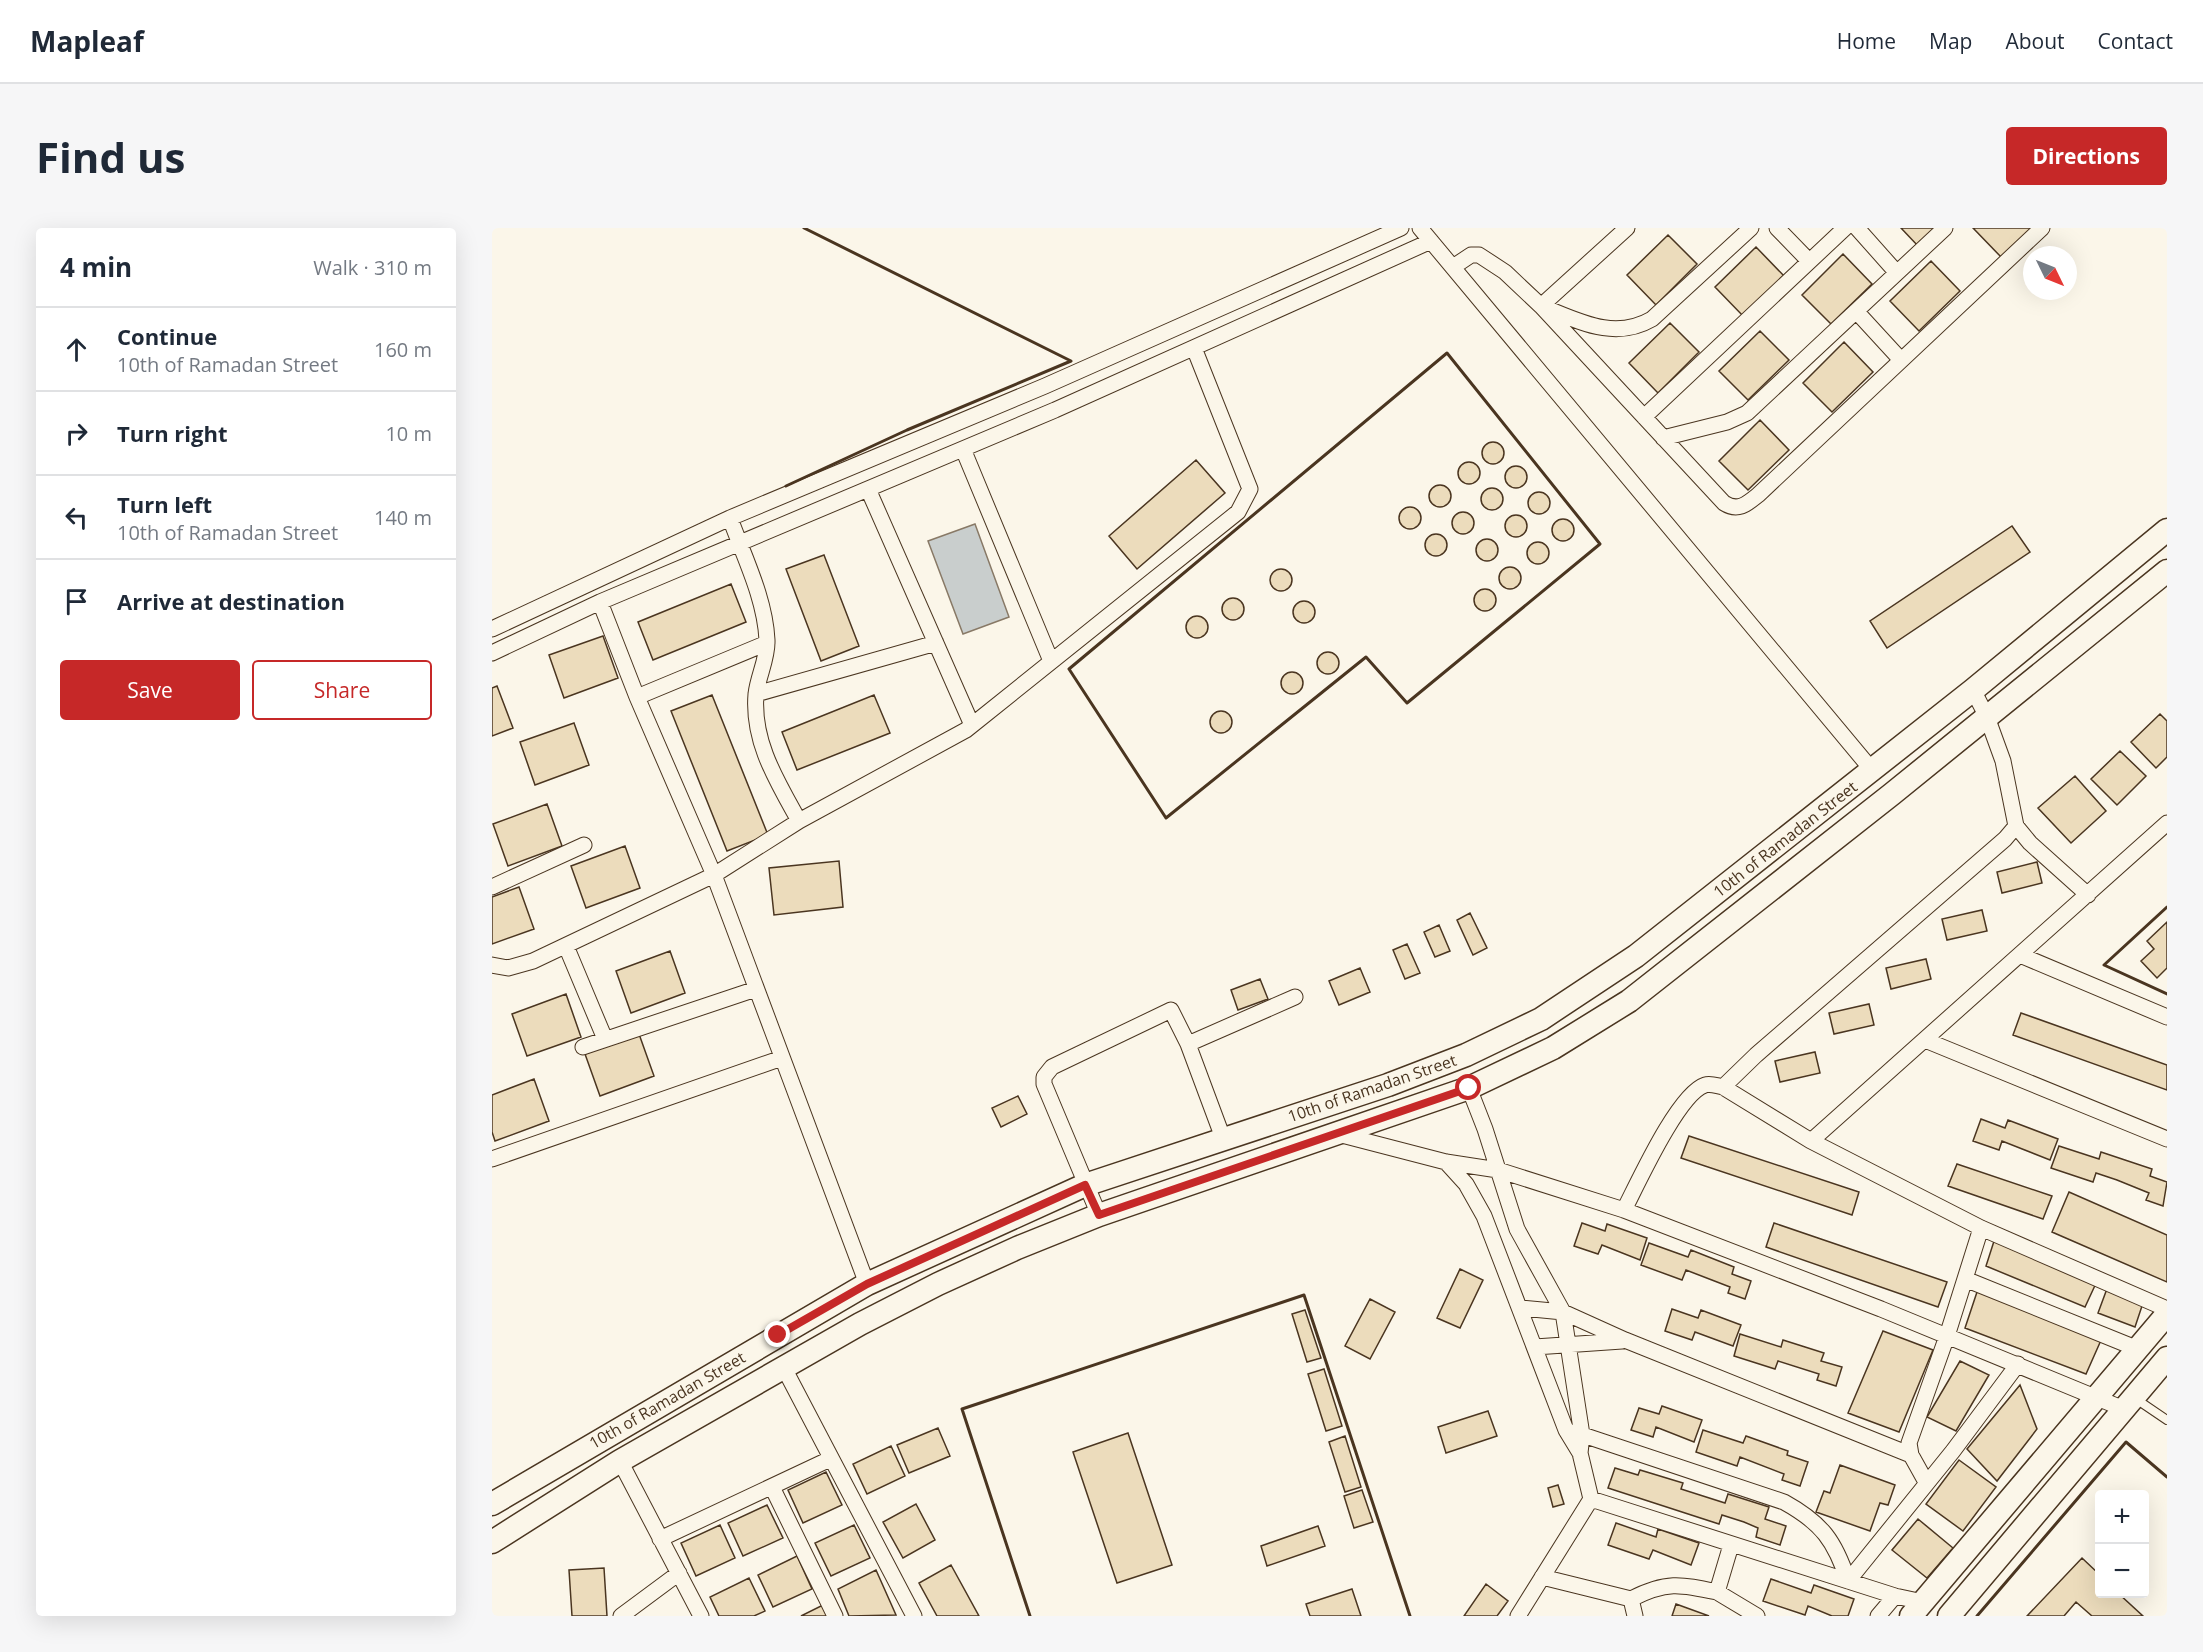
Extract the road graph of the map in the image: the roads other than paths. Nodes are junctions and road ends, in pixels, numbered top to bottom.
1 (1401, 228) edge
2 (1420, 228) edge
3 (1627, 228) edge
4 (1751, 228) edge
5 (1777, 228) edge
6 (1845, 228) edge
7 (1857, 228) edge
8 (1945, 228) edge
9 (2042, 228) edge
10 (1431, 241) junction
11 (1809, 261) junction
12 (1452, 267) junction
13 (1897, 273) junction
14 (1541, 306) junction
15 (1856, 310) junction
16 (1194, 348) junction
17 (1901, 360) junction
18 (1644, 417) junction
19 (1663, 438) junction
20 (963, 449) junction
21 (868, 489) junction
22 (730, 518) junction
23 (2167, 530) edge
24 (738, 541) junction
25 (2167, 571) edge
26 (600, 602) junction
27 (492, 629) edge
28 (767, 643) junction
29 (936, 643) junction
30 (492, 653) edge
31 (1051, 661) junction
32 (1973, 690) junction
33 (756, 694) junction
34 (637, 697) junction
35 (1987, 717) junction
36 (972, 725) junction
37 (1872, 770) junction
38 (799, 821) junction
39 (2167, 823) edge
40 (2016, 826) junction
41 (584, 845) dead end
42 (714, 875) junction
43 (492, 887) edge
44 (2088, 895) junction
45 (566, 946) junction
46 (2020, 955) junction
47 (492, 965) edge
48 (756, 989) junction
49 (1295, 997) dead end
50 (2167, 1017) edge
51 (605, 1040) junction
52 (1925, 1040) junction
53 (1188, 1044) junction
54 (583, 1047) dead end
55 (782, 1058) junction
56 (1469, 1088) junction
57 (1723, 1088) junction
58 (1337, 1133) junction
59 (1223, 1138) junction
60 (2167, 1138) edge
61 (1811, 1141) junction
62 (492, 1159) edge
63 (1446, 1162) junction
64 (1498, 1170) junction
65 (1085, 1185) junction
66 (1624, 1210) junction
67 (1099, 1215) junction
68 (1981, 1228) junction
69 (1965, 1279) junction
70 (867, 1284) junction
71 (1521, 1308) junction
72 (2167, 1308) edge
73 (1563, 1312) junction
74 (2167, 1314) edge
75 (1947, 1336) junction
76 (1624, 1340) junction
77 (1569, 1344) junction
78 (1535, 1347) junction
79 (2138, 1349) junction
80 (2167, 1358) edge
81 (2018, 1364) junction
82 (784, 1368) junction
83 (2097, 1398) junction
84 (2129, 1403) junction
85 (2167, 1420) edge
86 (1566, 1430) junction
87 (1582, 1435) junction
88 (1580, 1453) junction
89 (1911, 1455) junction
90 (830, 1459) junction
91 (620, 1461) junction
92 (1926, 1482) junction
93 (772, 1486) junction
94 (1591, 1499) junction
95 (492, 1504) edge
96 (660, 1539) junction
97 (492, 1542) edge
98 (1731, 1545) junction
99 (679, 1574) junction
100 (1542, 1577) junction
101 (1848, 1581) junction
102 (1717, 1592) junction
103 (1895, 1596) junction
104 (1631, 1599) junction
105 (1917, 1609) edge
106 (621, 1616) edge
107 (701, 1616) edge
108 (835, 1616) edge
109 (914, 1616) edge
110 (1518, 1616) edge
111 (1635, 1616) edge
112 (1757, 1616) edge
113 (1878, 1616) edge
114 (1950, 1616) edge

1 - 22 street
2 - 10 street
3 - 14 street
4 - 14 street
5 - 11 street
6 - 11 street
7 - 13 street
8 - 13 street
9 - 17 street
10 - 12 street
10 - 16 street
11 - 18 street
12 - 14 street
12 - 37 street
13 - 15 street
14 - 18 street
15 - 17 street
15 - 19 street
16 - 20 street
16 - 31 street
17 - 19 street
18 - 19 street
20 - 21 street
20 - 31 street
21 - 24 street
21 - 29 street
22 - 24 street
22 - 27 street
23 - 32 main road, 10th of Ramadan Street
24 - 26 street
24 - 28 street
25 - 35 main road, 10th of Ramadan Street
26 - 30 street
26 - 34 street
28 - 33 street
28 - 34 street
29 - 33 street
29 - 36 street
31 - 36 street
32 - 35 street
32 - 37 main road, 10th of Ramadan Street
33 - 38 street
34 - 42 street
35 - 40 street
35 - 56 main road, 10th of Ramadan Street
36 - 38 street
37 - 59 main road, 10th of Ramadan Street
38 - 42 street
39 - 44 street
40 - 44 street
40 - 57 street
41 - 43 street
42 - 45 street
42 - 48 street
44 - 46 street
45 - 47 street
45 - 51 street
46 - 50 street
46 - 52 street
48 - 51 street
48 - 55 street
49 - 53 street
51 - 54 street
52 - 60 street
52 - 61 street
53 - 59 street
53 - 65 street
55 - 62 street
55 - 70 street
56 - 58 main road, 10th of Ramadan Street
56 - 64 street
57 - 61 street
57 - 66 street
58 - 63 street
58 - 67 main road, 10th of Ramadan Street
59 - 65 main road, 10th of Ramadan Street
61 - 68 street
63 - 64 street
63 - 71 street
64 - 66 street
64 - 73 street
65 - 67 street
65 - 70 main road, 10th of Ramadan Street
66 - 75 street
67 - 82 main road, 10th of Ramadan Street
68 - 69 street
68 - 72 street
69 - 75 street
69 - 79 street
70 - 95 main road, 10th of Ramadan Street
71 - 73 street
71 - 78 street
73 - 76 street
73 - 77 street
74 - 79 main road
75 - 81 street
75 - 89 street
76 - 77 street
76 - 89 street
77 - 78 street
77 - 87 street
78 - 86 street
79 - 83 main road
80 - 84 main road
81 - 83 street
81 - 92 street
82 - 90 street
82 - 91 main road, 10th of Ramadan Street
83 - 84 street
83 - 105 main road
84 - 85 lane
84 - 114 main road
86 - 87 street
86 - 88 street
87 - 88 street
87 - 101 street
88 - 94 street
89 - 92 street
90 - 93 street
90 - 109 street
91 - 96 street
91 - 97 main road, 10th of Ramadan Street
92 - 101 street
93 - 96 street
93 - 108 street
94 - 98 street
94 - 100 street
96 - 99 street
98 - 101 street
98 - 102 street
99 - 106 street
99 - 107 street
100 - 104 street
100 - 110 street
101 - 103 street
102 - 104 street
102 - 112 street
103 - 105 street
103 - 113 street
104 - 111 street

